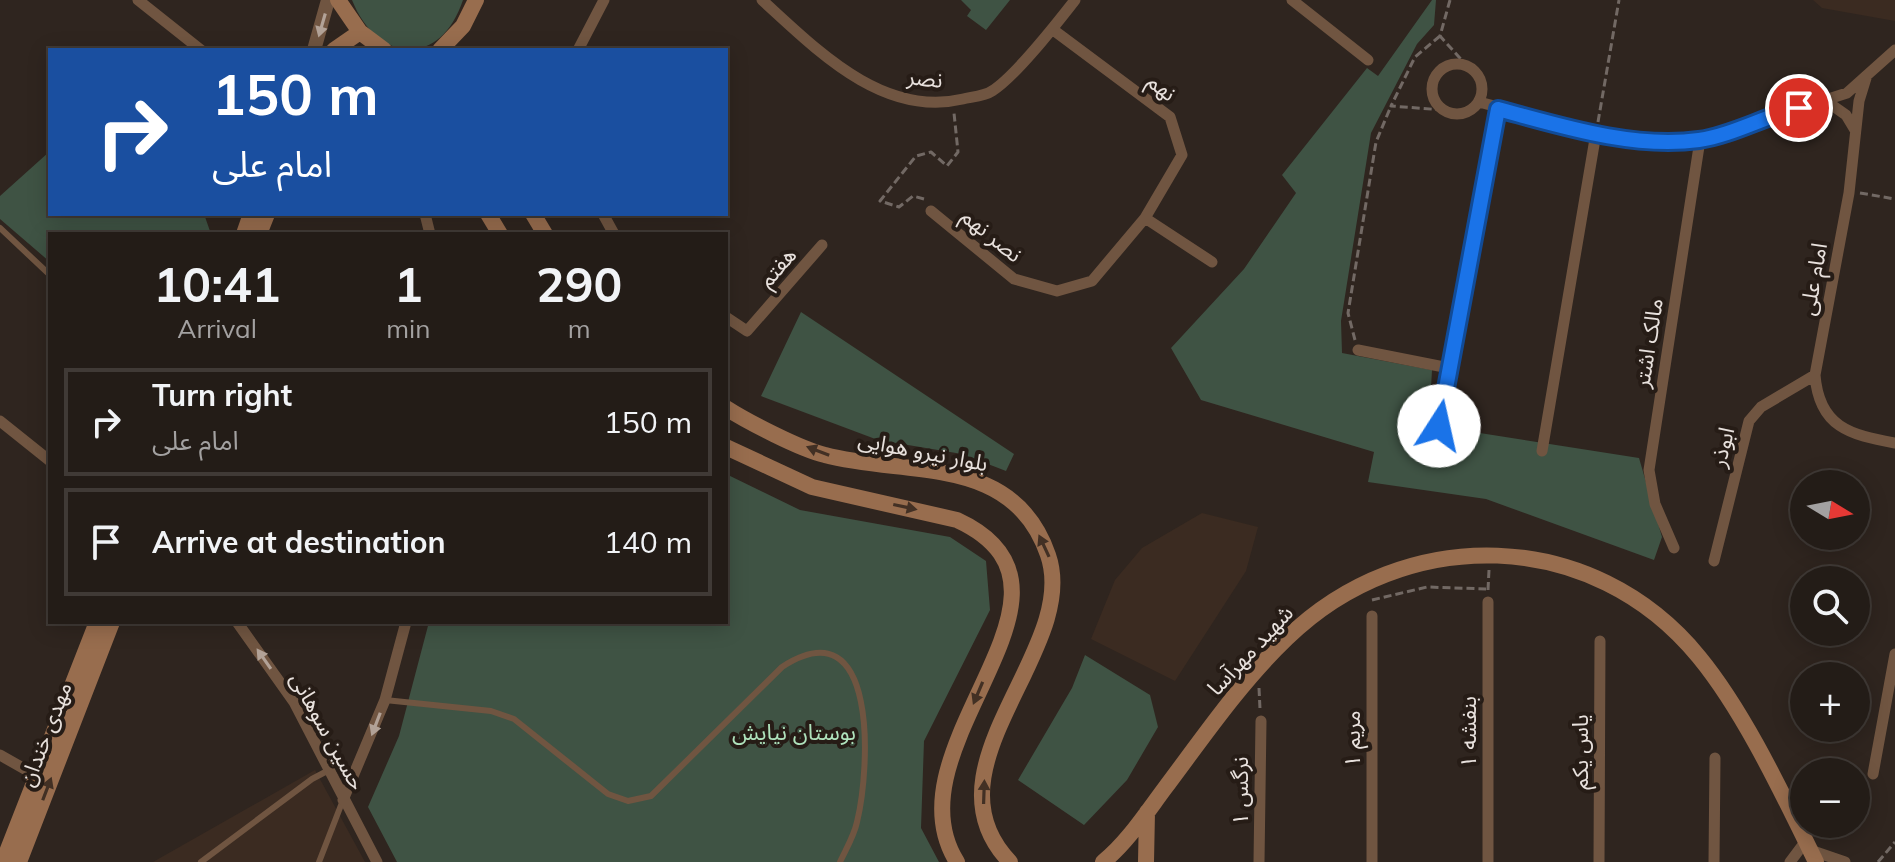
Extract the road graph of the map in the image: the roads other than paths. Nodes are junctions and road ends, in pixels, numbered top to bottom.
1 (138, 0) edge
2 (328, 0) edge
3 (338, 0) edge
4 (476, 0) edge
5 (604, 0) edge
6 (762, 0) edge
7 (1075, 0) edge
8 (1292, 0) edge
9 (463, 26) junction
10 (1052, 29) junction
11 (360, 32) junction
12 (198, 48) edge
13 (315, 48) edge
14 (337, 48) edge
15 (381, 48) edge
16 (442, 48) edge
17 (464, 48) edge
18 (579, 48) edge
19 (1895, 50) edge
20 (1368, 60) dead end
21 (1867, 74) junction
22 (1826, 101) junction
23 (1479, 102) junction
24 (1498, 109) junction
25 (1855, 130) junction
26 (1596, 133) junction
27 (1700, 140) junction
28 (931, 211) road end
29 (1145, 218) junction
30 (0, 228) edge
31 (822, 245) dead end
32 (1212, 262) dead end
33 (48, 273) edge
34 (728, 318) edge
35 (1358, 350) road end
36 (1449, 368) junction
37 (1815, 375) junction
38 (728, 409) edge
39 (0, 421) edge
40 (1439, 426) dead end
41 (1895, 443) edge
42 (728, 448) edge
43 (1542, 451) dead end
44 (48, 459) edge
45 (1674, 548) dead end
46 (1714, 561) dead end
47 (1488, 596) road end
48 (1372, 616) dead end
49 (96, 624) edge
50 (111, 624) edge
51 (238, 624) edge
52 (405, 624) edge
53 (1600, 641) dead end
54 (1895, 654) edge
55 (385, 700) junction
56 (1261, 721) road end
57 (0, 755) edge
58 (1715, 758) dead end
59 (331, 769) junction
60 (1873, 774) dead end
61 (37, 776) junction
62 (343, 800) junction
63 (1147, 812) junction
64 (1810, 851) edge
65 (3, 862) edge
66 (19, 862) edge
67 (201, 862) edge
68 (319, 862) edge
69 (377, 862) edge
70 (840, 862) edge
71 (957, 862) edge
72 (1010, 862) edge
73 (1103, 862) edge
74 (1146, 862) edge
75 (1259, 862) edge
76 (1372, 862) edge
77 (1488, 862) edge
78 (1599, 862) edge
79 (1714, 862) edge
80 (1790, 862) edge
81 (1845, 862) edge

1 - 12 street
2 -> 13 street
3 - 11 main road
4 - 9 main road
5 - 18 street
6 - 10 street, نصر
7 - 10 street, نصر
8 - 20 street
9 - 16 main road
9 - 17 main road
10 - 29 street, نهم
11 - 14 main road
11 - 15 main road
19 - 21 street
21 - 22 street
21 - 25 street, امام علی
22 - 25 street
22 - 27 street
23 - 23 street
23 - 24 street
24 - 26 street
24 - 36 street
25 - 37 street, امام علی
26 - 27 street
26 - 43 street
27 - 45 street, مالک اشتر
28 - 29 street, نصر نهم
29 - 32 street
30 - 33 lane
31 - 34 street, هفتم
35 - 36 street
36 - 40 street
37 - 41 street, امام علی
37 - 46 street, ابوذر
72 -> 38 main road, بلوار نیرو هوایی
39 - 44 street
42 -> 71 main road
47 - 77 street, بنفشه ۱
48 - 76 street, مریم ۱
49 - 61 main road, مهدی خندان
66 -> 50 main road, مهدی خندان
59 -> 51 street, حسین سوهانی
52 - 55 street
53 - 78 street, یاس یکم
54 - 60 street
55 -> 62 street
55 - 70 lane
56 - 75 street, نرگس ۱
57 - 61 street
58 - 79 street
59 - 62 street, حسین سوهانی
59 - 67 lane
61 - 65 main road, مهدی خندان
62 - 68 lane
62 - 69 street, حسین سوهانی
63 - 64 main road, شهید مهرآسا
63 - 73 main road, شهید مهرآسا
63 - 74 main road
64 - 80 street
64 - 81 street

